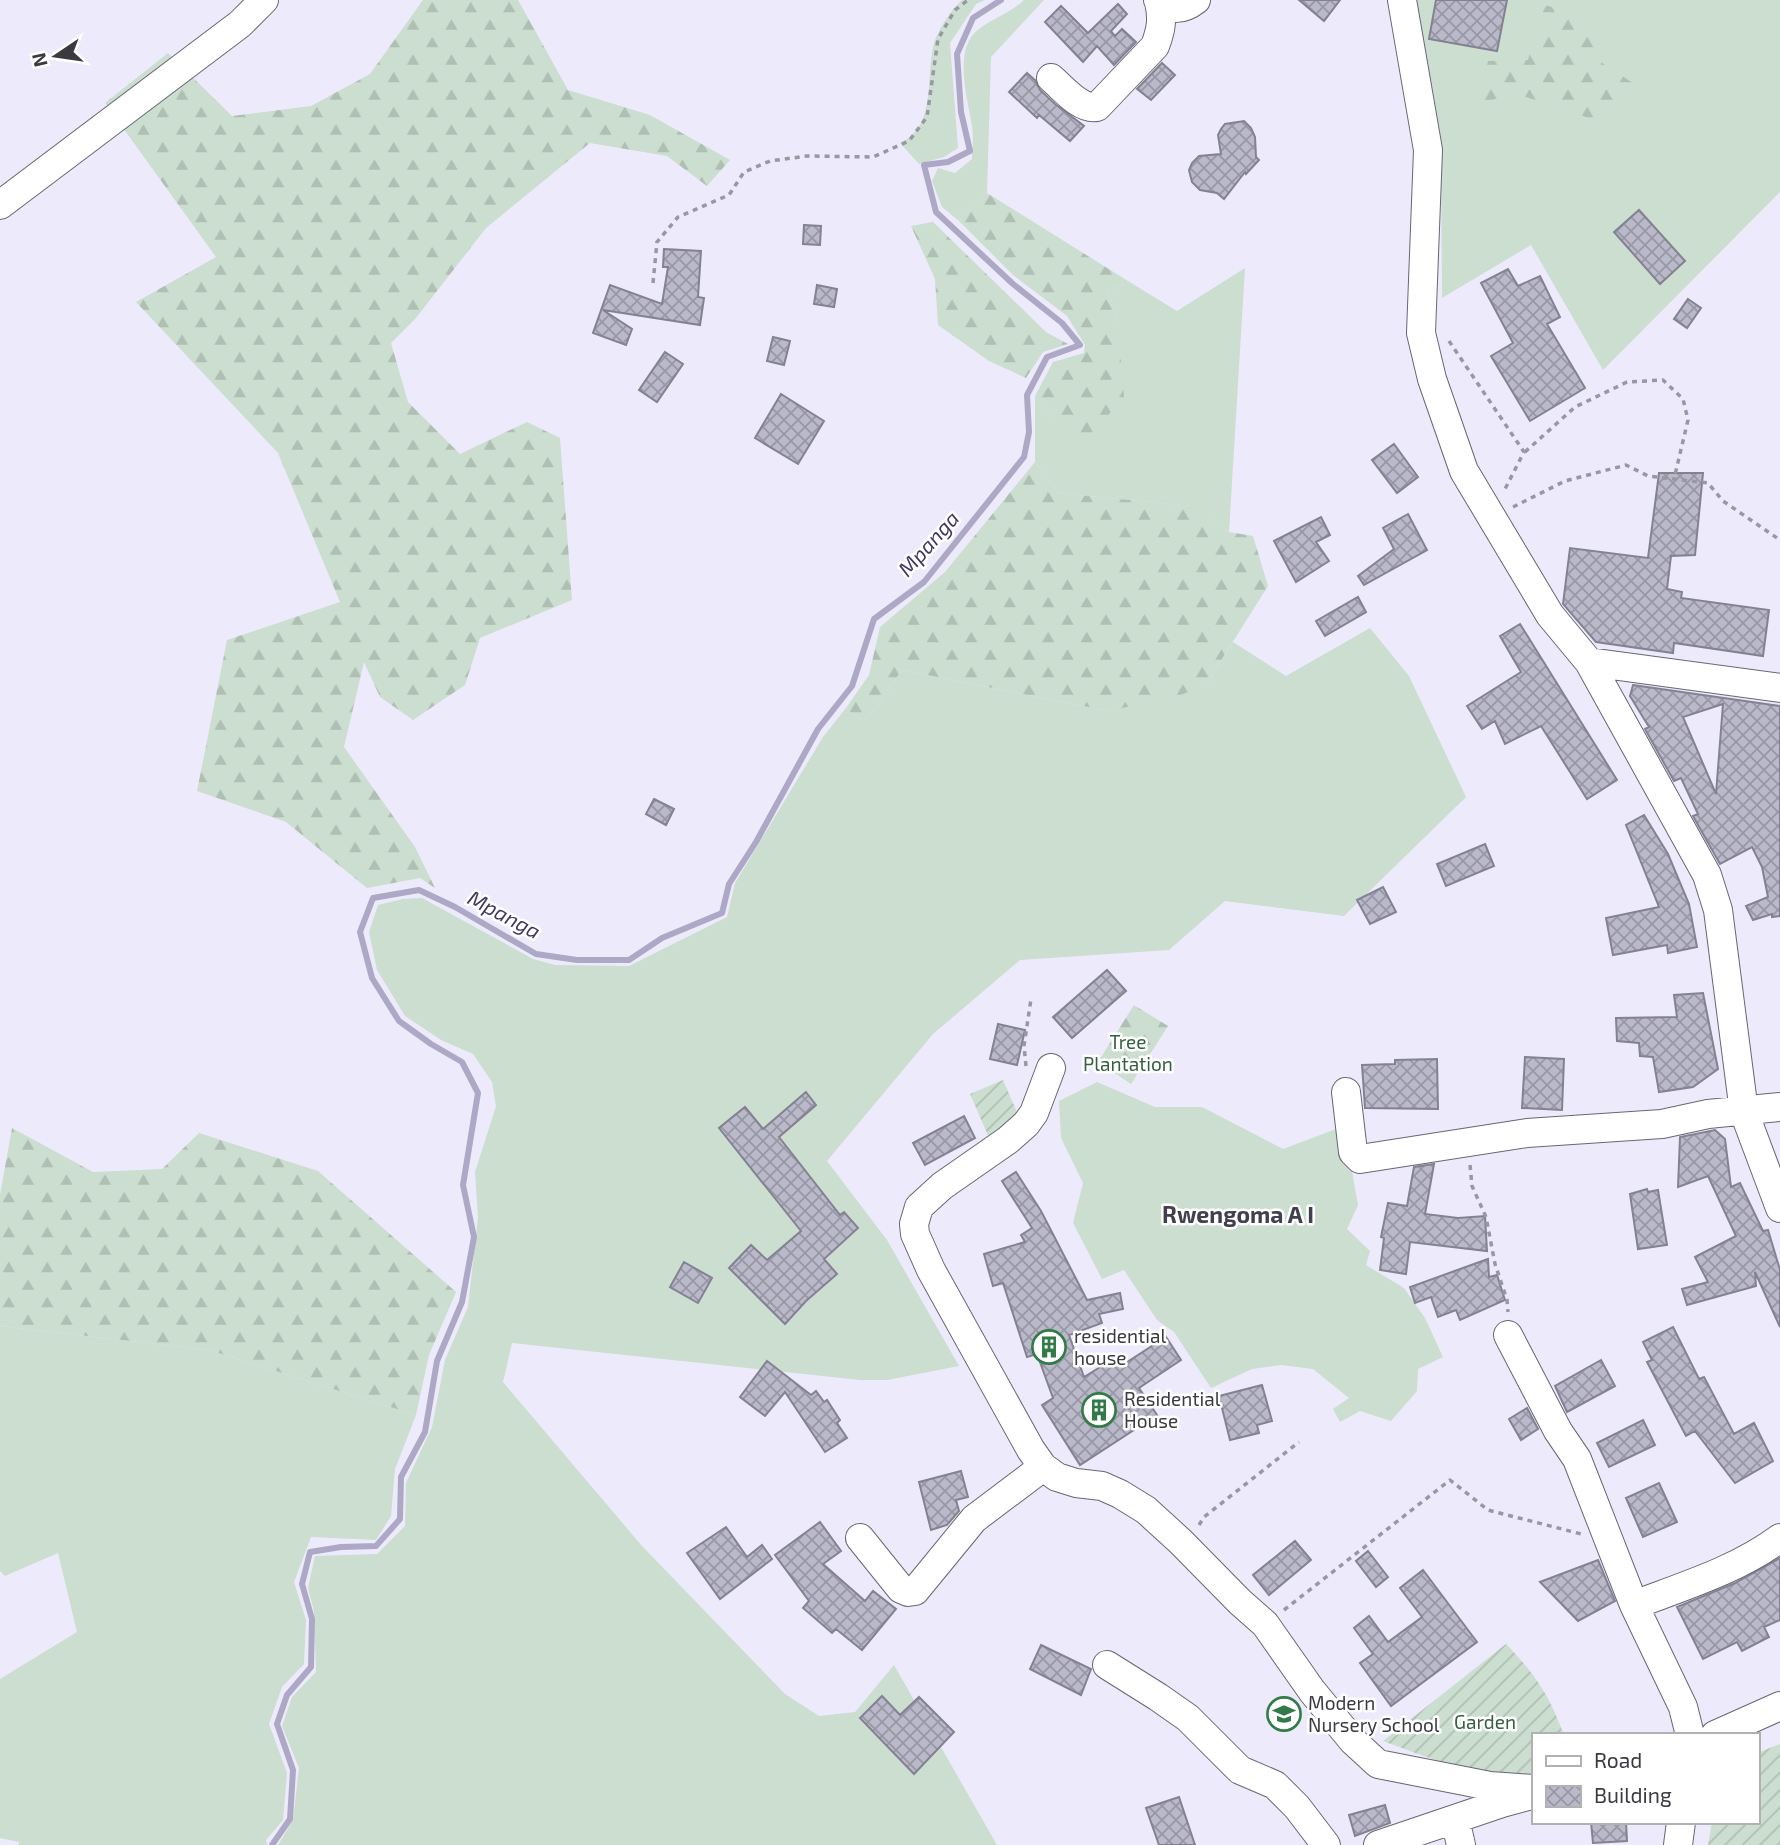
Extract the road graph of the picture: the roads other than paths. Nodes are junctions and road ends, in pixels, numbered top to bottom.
1 (264, 0) edge
2 (1196, 0) edge
3 (1402, 0) edge
4 (1158, 1) edge
5 (1051, 78) dead end
6 (0, 205) edge
7 (1589, 662) junction
8 (1780, 688) edge
9 (1038, 1068) road end
10 (1346, 1092) dead end
11 (1780, 1107) edge
12 (1744, 1112) junction
13 (1780, 1208) edge
14 (1508, 1335) road end
15 (1043, 1467) junction
16 (860, 1538) dead end
17 (1780, 1538) edge
18 (1634, 1605) junction
19 (1107, 1665) dead end
20 (1780, 1706) edge
21 (1689, 1733) edge
22 (1719, 1733) edge
23 (1532, 1789) edge
24 (1532, 1795) edge
25 (1681, 1824) edge
26 (1458, 1832) edge
27 (1326, 1845) edge
28 (1378, 1845) edge
29 (1678, 1845) edge

1 - 6 street
2 - 4 street
3 - 7 street
4 - 5 street
7 - 8 street
7 - 12 street
9 - 15 street
10 - 12 street
11 - 12 street
12 - 13 street
14 - 18 street
15 - 16 street
15 - 23 street
17 - 18 street
18 - 21 street
19 - 27 street
20 - 22 street
24 - 26 street
25 - 29 street
26 - 28 street

